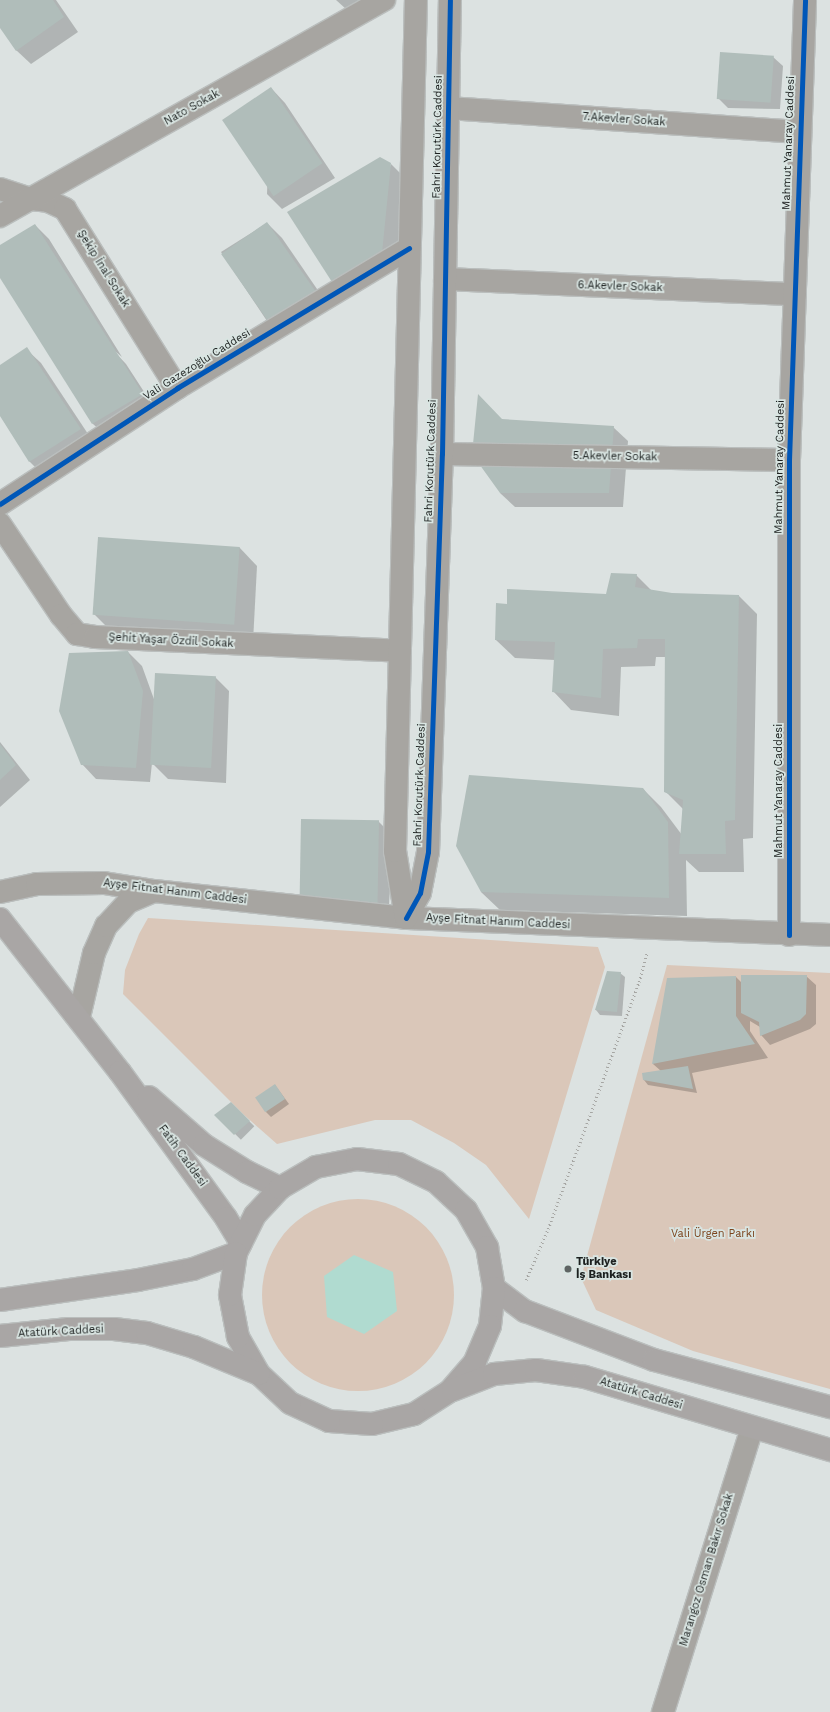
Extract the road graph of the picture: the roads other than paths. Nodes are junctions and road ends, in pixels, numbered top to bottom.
1 (384, 0) edge
2 (416, 0) edge
3 (450, 0) edge
4 (805, 0) edge
5 (448, 108) junction
6 (799, 132) junction
7 (0, 189) edge
8 (30, 199) junction
9 (0, 216) edge
10 (409, 248) junction
11 (445, 279) junction
12 (795, 294) junction
13 (177, 388) junction
14 (442, 454) junction
15 (789, 460) junction
16 (0, 504) edge
17 (0, 524) edge
18 (400, 651) junction
19 (154, 891) junction
20 (0, 892) edge
21 (406, 918) junction
22 (0, 919) edge
23 (789, 935) junction
24 (830, 935) edge
25 (79, 1017) junction
26 (120, 1072) junction
27 (280, 1188) junction
28 (238, 1248) junction
29 (494, 1288) junction
30 (0, 1300) edge
31 (0, 1336) edge
32 (259, 1374) junction
33 (450, 1391) junction
34 (830, 1407) edge
35 (752, 1428) junction
36 (830, 1450) edge
37 (663, 1712) edge

1 - 8 street, Nato Sokak
2 - 10 street
3 - 5 street, Fahri Korutürk Caddesi
4 - 6 street, Mahmut Yanaray Caddesi
5 - 6 street, 7.Akevler Sokak
5 - 11 street, Fahri Korutürk Caddesi
6 - 12 street, Mahmut Yanaray Caddesi
7 - 8 street, Şekip İnal Sokak
8 - 9 street, Nato Sokak
8 - 13 street, Şekip İnal Sokak
10 - 13 street, Vali Gazezoğlu Caddesi
10 - 18 street
11 - 12 street, 6.Akevler Sokak
11 - 14 street, Fahri Korutürk Caddesi
12 - 15 street, Mahmut Yanaray Caddesi
13 - 16 street, Vali Gazezoğlu Caddesi
14 - 15 street, 5.Akevler Sokak
14 - 21 street, Fahri Korutürk Caddesi
15 - 23 street, Mahmut Yanaray Caddesi
17 - 18 street, Şehit Yaşar Özdil Sokak
18 - 21 street
19 - 20 street, Ayşe Fitnat Hanım Caddesi
19 - 21 street, Ayşe Fitnat Hanım Caddesi
19 - 25 street
21 - 23 street, Ayşe Fitnat Hanım Caddesi
22 - 25 main road, Fatih Caddesi
23 - 24 street, Ayşe Fitnat Hanım Caddesi
25 - 26 main road, Fatih Caddesi
26 - 27 main road, Fatih Caddesi
26 - 28 main road, Fatih Caddesi
27 - 28 main road, Atatürk Caddesi
27 - 29 main road, Atatürk Caddesi
28 - 30 main road
28 - 32 main road, Atatürk Caddesi
29 - 33 main road, Atatürk Caddesi
29 - 34 main road
31 - 32 main road, Atatürk Caddesi
32 - 33 main road, Atatürk Caddesi
33 - 35 main road, Atatürk Caddesi
35 - 36 main road, Atatürk Caddesi
35 - 37 street, Marangoz Osman Bakır Sokak

